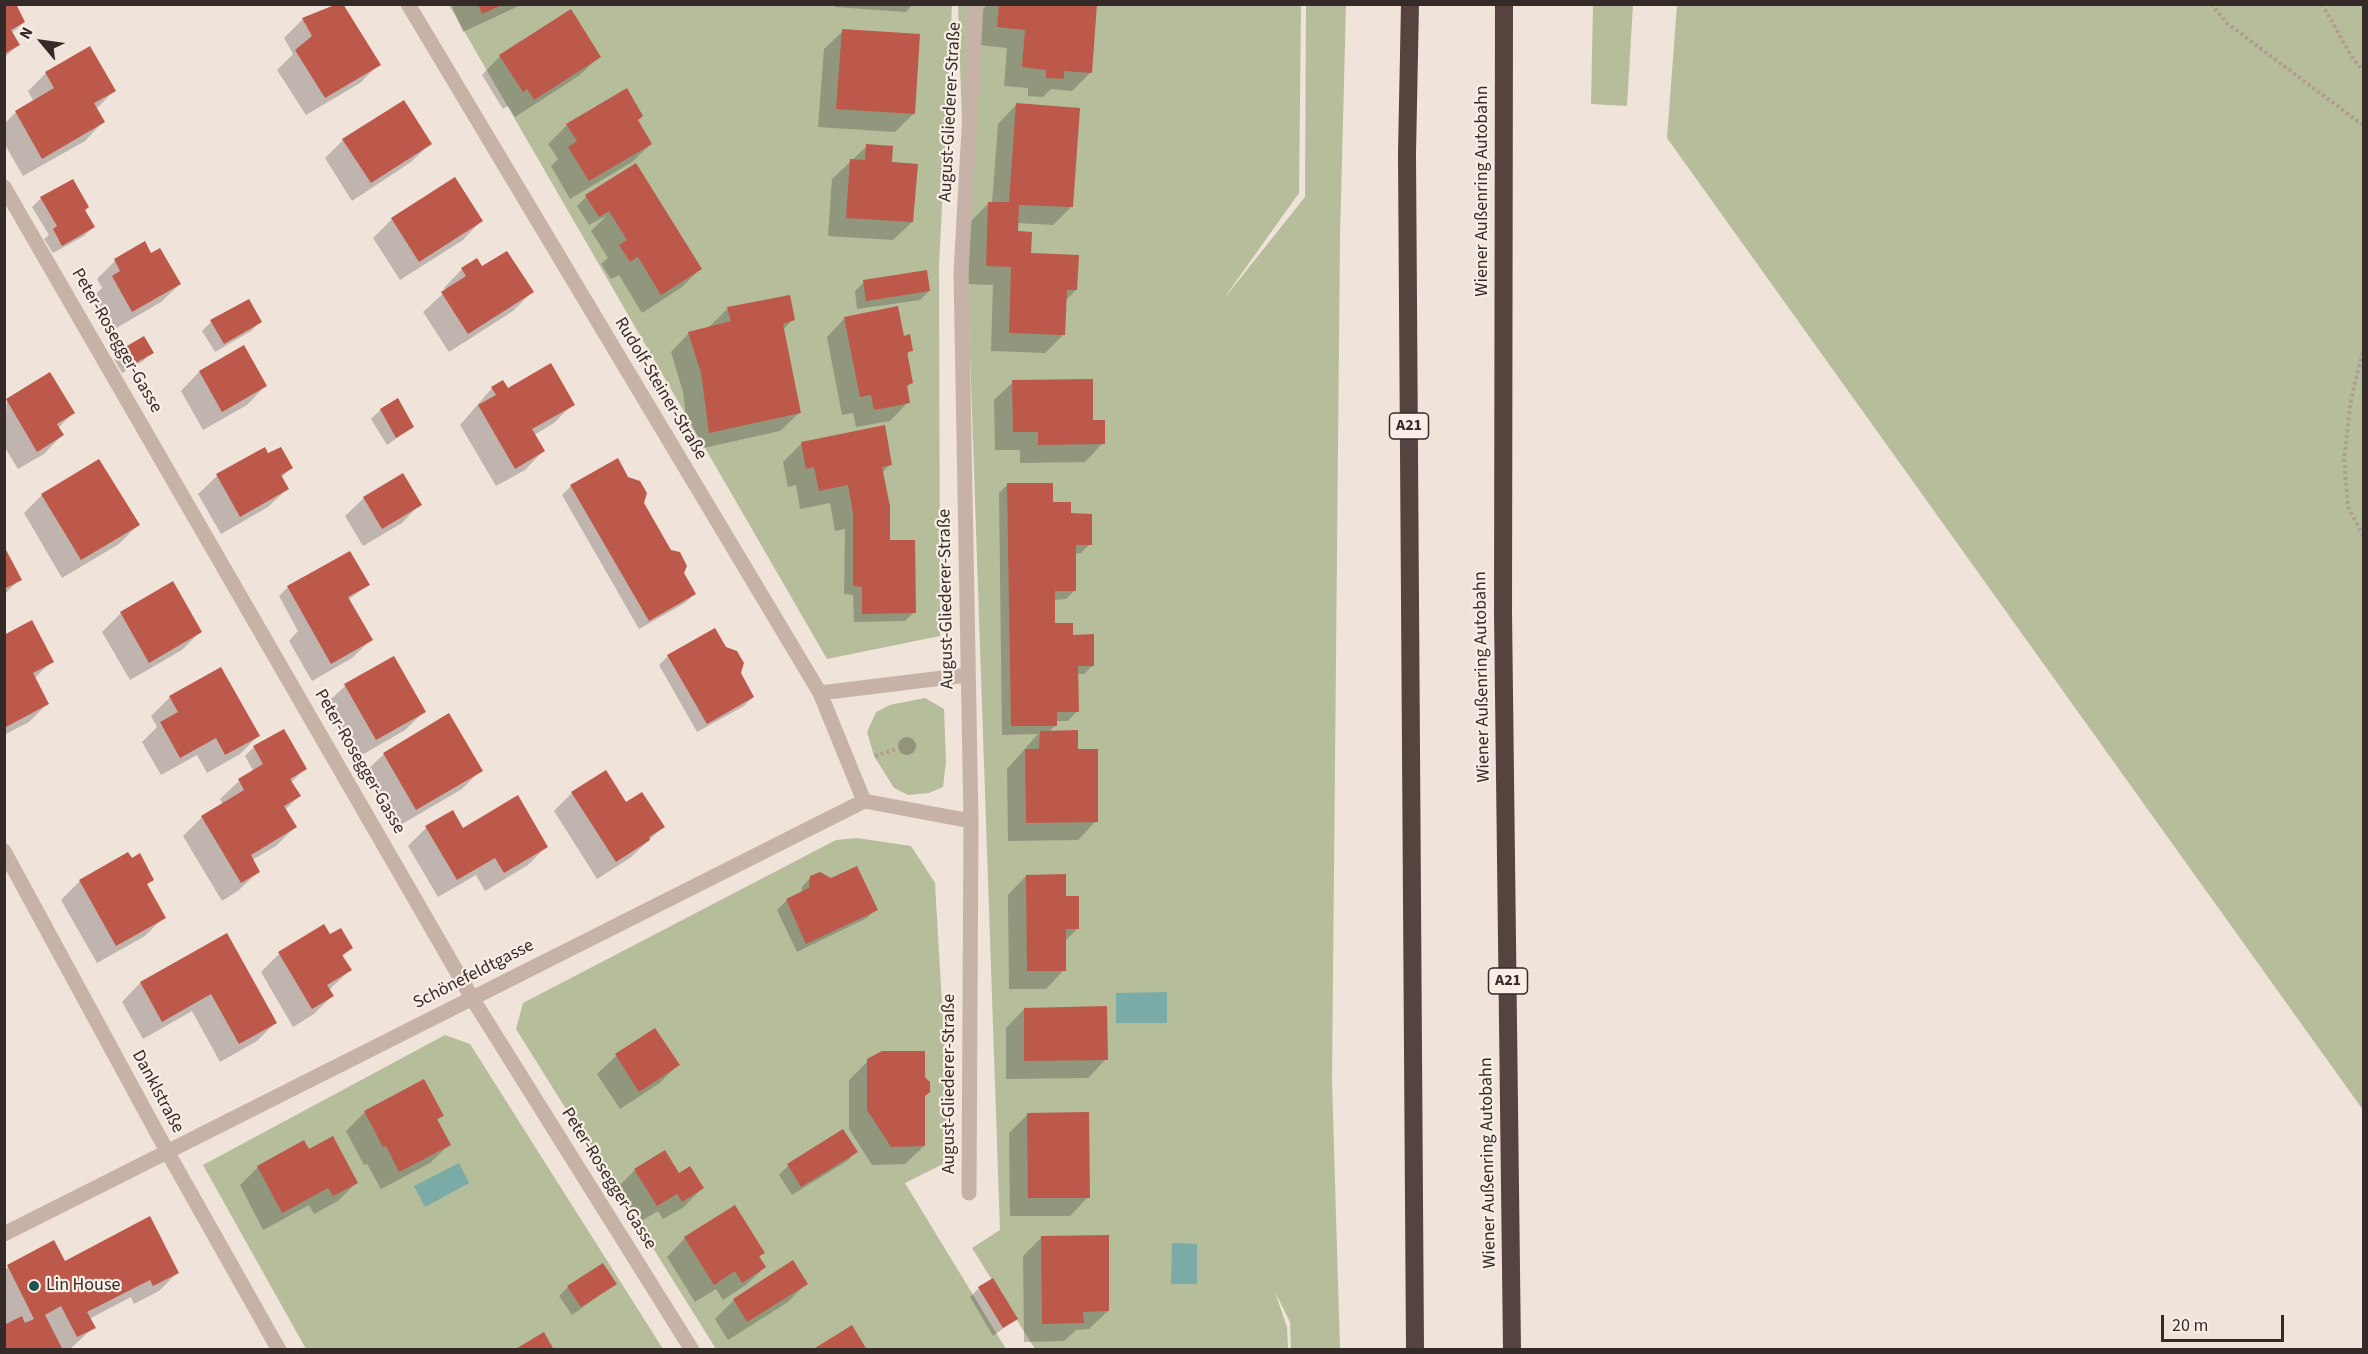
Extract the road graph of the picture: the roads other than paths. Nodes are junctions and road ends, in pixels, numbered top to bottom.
1 (408, 4) edge
2 (976, 4) edge
3 (1410, 4) edge
4 (1504, 4) edge
5 (4, 187) edge
6 (967, 675) junction
7 (820, 693) junction
8 (864, 801) junction
9 (971, 821) junction
10 (4, 851) edge
11 (472, 998) junction
12 (168, 1152) junction
13 (969, 1193) dead end
14 (4, 1234) edge
15 (279, 1350) edge
16 (692, 1350) edge
17 (1415, 1350) edge
18 (1512, 1350) edge

1 - 7 street, Rudolf-Steiner-Straße
2 - 6 street, August-Gliederer-Straße
3 - 17 highway, A21
4 - 18 highway, Wiener Außenring Autobahn / A21
5 - 11 street, Peter-Rosegger-Gasse
6 - 7 street
6 - 9 street, August-Gliederer-Straße
7 - 8 street, Rudolf-Steiner-Straße
8 - 9 street
8 - 11 street, Schönefeldtgasse
9 - 13 street, August-Gliederer-Straße
10 - 12 street, Danklstraße
11 - 12 street, Schönefeldtgasse
11 - 16 street, Peter-Rosegger-Gasse
12 - 14 street, Schönefeldtgasse
12 - 15 street, Danklstraße

